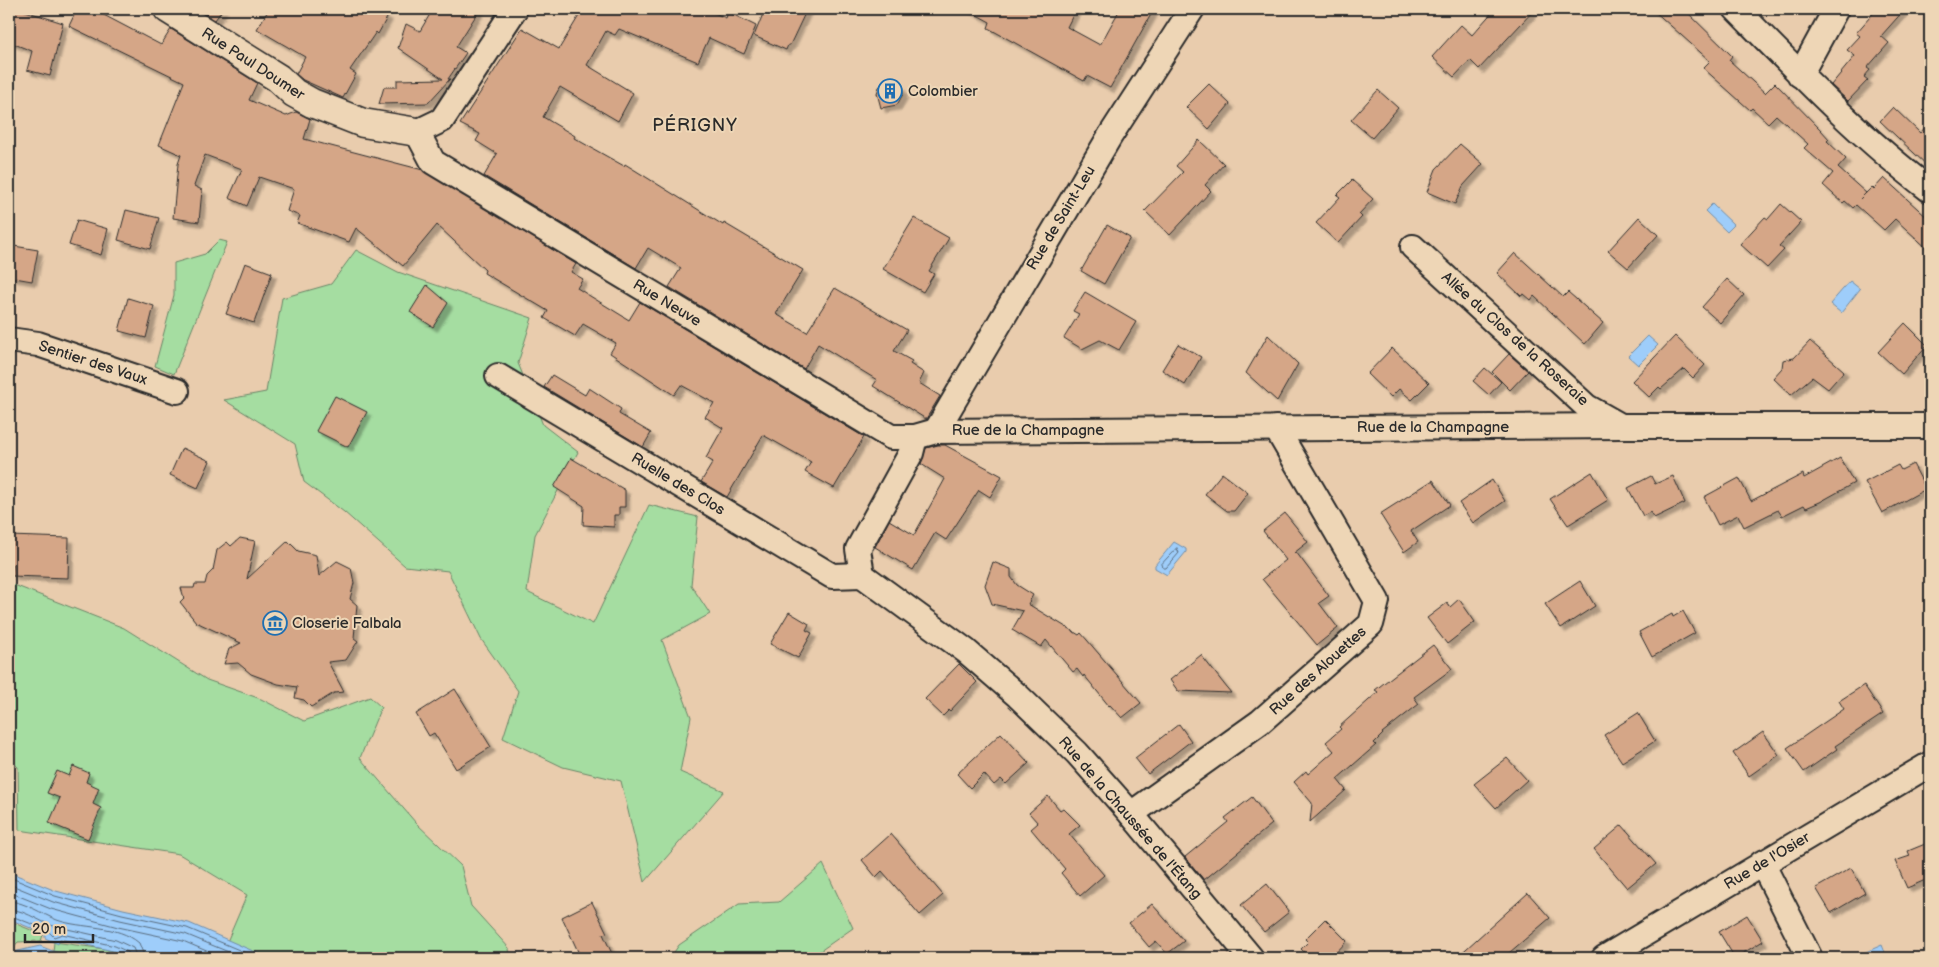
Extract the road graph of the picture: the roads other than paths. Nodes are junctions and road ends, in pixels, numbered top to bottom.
1 (168, 9) edge
2 (515, 9) edge
3 (1192, 9) edge
4 (1736, 9) edge
5 (1836, 9) edge
6 (1800, 75) junction
7 (417, 132) junction
8 (1930, 190) edge
9 (1413, 247) dead end
10 (9, 340) edge
11 (498, 376) dead end
12 (176, 391) dead end
13 (1621, 426) junction
14 (1930, 426) edge
15 (1276, 428) junction
16 (925, 434) junction
17 (862, 575) junction
18 (1930, 764) edge
19 (1131, 814) junction
20 (1762, 863) junction
21 (1251, 958) edge
22 (1604, 958) edge
23 (1810, 958) edge

1 - 7 street, Rue Paul Doumer
2 - 7 street
3 - 16 street, Rue de Saint-Leu
4 - 6 street
5 - 6 street
6 - 8 street
7 - 16 street, Rue Neuve
9 - 13 street, Allée du Clos de la Roseraie
10 - 12 street, Sentier des Vaux
11 - 17 street, Ruelle des Clos
13 - 14 street, Rue de la Champagne
13 - 15 street, Rue de la Champagne
15 - 16 street, Rue de la Champagne
15 - 19 street, Rue des Alouettes
16 - 17 street
17 - 19 street, Rue de la Chaussée de l'Étang
18 - 20 street, Rue de l'Osier
19 - 21 street, Rue de la Chaussée de l'Étang
20 - 22 street, Rue de l'Osier
20 - 23 street

